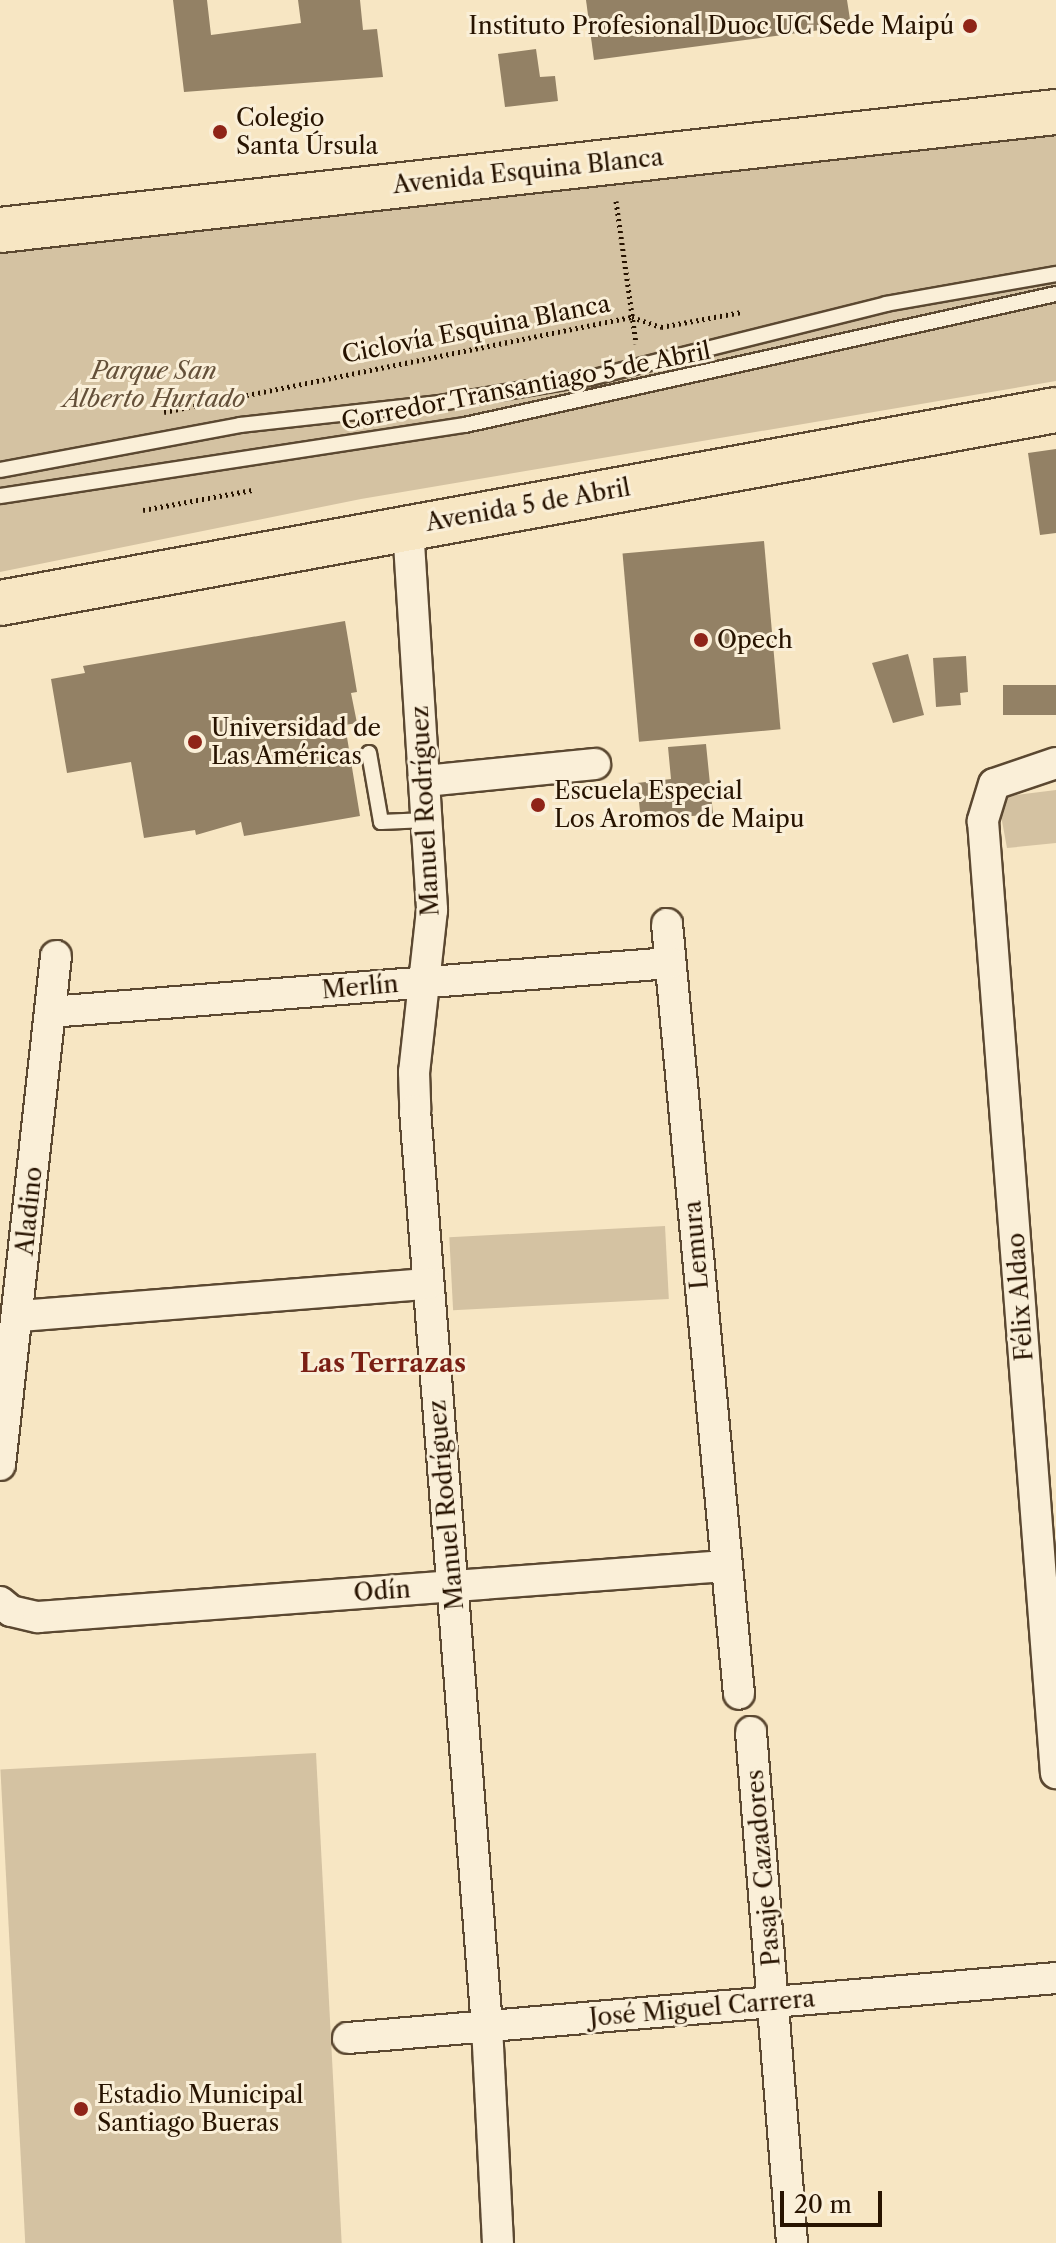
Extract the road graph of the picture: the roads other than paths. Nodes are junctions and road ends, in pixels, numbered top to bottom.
1 (1056, 112) edge
2 (0, 230) edge
3 (1056, 274) edge
4 (1056, 294) edge
5 (1056, 410) edge
6 (0, 470) edge
7 (0, 496) edge
8 (408, 527) junction
9 (0, 603) edge
10 (369, 753) dead end
11 (1056, 763) edge
12 (595, 764) dead end
13 (425, 781) junction
14 (427, 820) junction
15 (667, 924) dead end
16 (56, 956) dead end
17 (670, 963) junction
18 (423, 982) junction
19 (50, 1012) junction
20 (428, 1284) junction
21 (19, 1316) junction
22 (0, 1465) edge
23 (1046, 1508) edge
24 (725, 1566) junction
25 (452, 1586) junction
26 (0, 1602) edge
27 (739, 1694) dead end
28 (751, 1732) dead end
29 (1056, 1773) edge
30 (1056, 1978) edge
31 (774, 2002) junction
32 (487, 2026) junction
33 (348, 2038) dead end
34 (498, 2243) edge
35 (792, 2243) edge

1 - 2 main road, Avenida Esquina Blanca
3 - 6 lane, Corredor Transantiago 5 de Abril
4 - 7 lane, Corredor Transantiago 5 de Abril
5 - 8 main road, Avenida 5 de Abril
8 - 9 main road, Avenida 5 de Abril
8 - 13 street, Manuel Rodríguez
10 - 14 lane
11 - 23 street, Félix Aldao
12 - 13 street
13 - 14 street, Manuel Rodríguez
14 - 18 street, Manuel Rodríguez
15 - 17 street, Lemura
16 - 19 street, Aladino
17 - 18 street, Merlín
17 - 24 street, Lemura
18 - 19 street, Merlín
18 - 20 street, Manuel Rodríguez
19 - 21 street, Aladino
20 - 21 street
20 - 25 street, Manuel Rodríguez
21 - 22 street, Aladino
23 - 29 street, Félix Aldao
24 - 25 street, Odín
24 - 27 street
25 - 26 street, Odín
25 - 32 street, Manuel Rodríguez
28 - 31 street, Pasaje Cazadores
30 - 31 street, José Miguel Carrera
31 - 32 street, José Miguel Carrera
31 - 35 street, Pasaje Cazadores
32 - 33 street, José Miguel Carrera
32 - 34 street, Manuel Rodríguez

